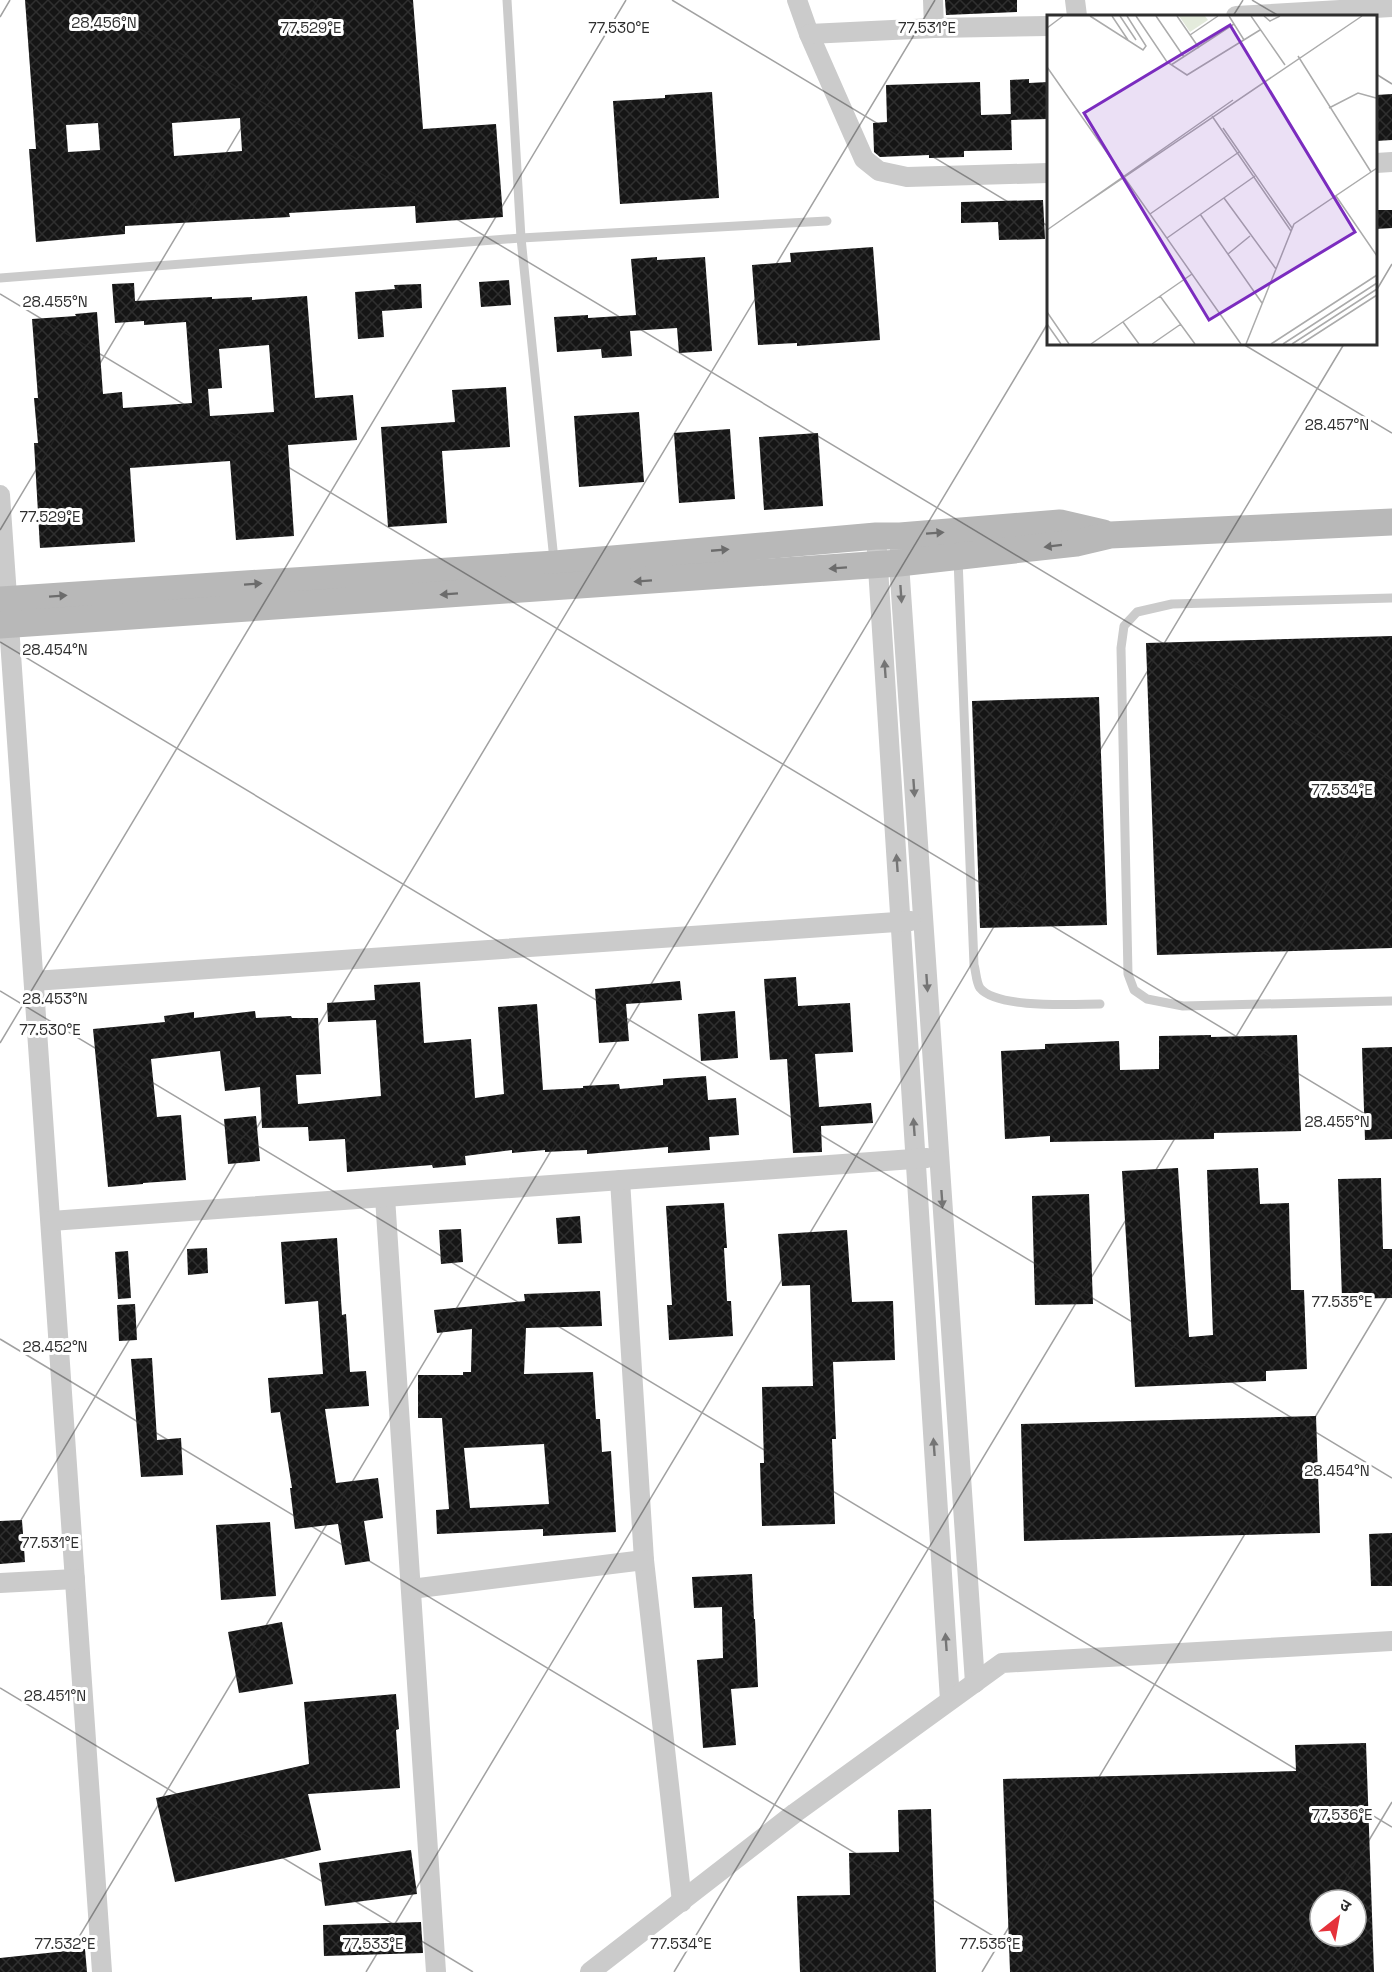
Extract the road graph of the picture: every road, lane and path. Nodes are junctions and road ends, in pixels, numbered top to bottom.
1 (507, 0) edge
2 (797, 0) edge
3 (933, 0) edge
4 (1075, 0) edge
5 (1392, 7) edge
6 (1077, 15) edge
7 (1253, 15) edge
8 (1047, 26) edge
9 (934, 28) junction
10 (809, 34) junction
11 (1392, 162) edge
12 (1377, 163) edge
13 (1047, 173) edge
14 (827, 220) dead end
15 (521, 237) junction
16 (0, 278) edge
17 (0, 495) edge
18 (1392, 522) edge
19 (1110, 535) junction
20 (888, 536) junction
21 (957, 556) junction
22 (889, 564) junction
23 (556, 576) junction
24 (1392, 597) edge
25 (4, 612) edge
26 (923, 920) junction
27 (901, 922) junction
28 (34, 981) junction
29 (1392, 1001) edge
30 (1100, 1004) dead end
31 (939, 1158) junction
32 (916, 1159) junction
33 (620, 1180) junction
34 (385, 1197) junction
35 (51, 1221) junction
36 (644, 1560) junction
37 (75, 1579) junction
38 (0, 1583) edge
39 (411, 1589) junction
40 (1392, 1641) edge
41 (975, 1683) junction
42 (950, 1701) junction
43 (682, 1902) junction
44 (102, 1972) edge
45 (436, 1972) edge
46 (590, 1972) edge

1 - 15 lane
2 - 10 street
3 - 9 street
4 - 6 street
5 - 7 street
8 - 9 street
9 - 10 street
10 - 13 street
11 - 12 street
14 - 15 lane
15 - 16 lane
15 - 23 lane
17 - 25 street
18 - 19 street
20 -> 19 street
19 -> 21 street
20 - 22 street
23 -> 20 street
21 - 22 street
21 - 30 lane
22 -> 23 street
22 -> 26 street
27 -> 22 street
23 - 25 street
24 - 29 lane
25 - 28 street
26 - 27 street
26 -> 31 street
27 - 28 street
32 -> 27 street
28 - 35 street
31 - 32 street
31 -> 41 street
32 - 33 street
42 -> 32 street
33 - 34 street
33 - 36 street
34 - 35 street
34 - 39 street
35 - 37 street
36 - 39 street
36 - 43 street
37 - 38 street
37 - 44 street
39 - 45 street
40 - 41 street
41 - 42 street
42 - 43 street
43 - 46 street

